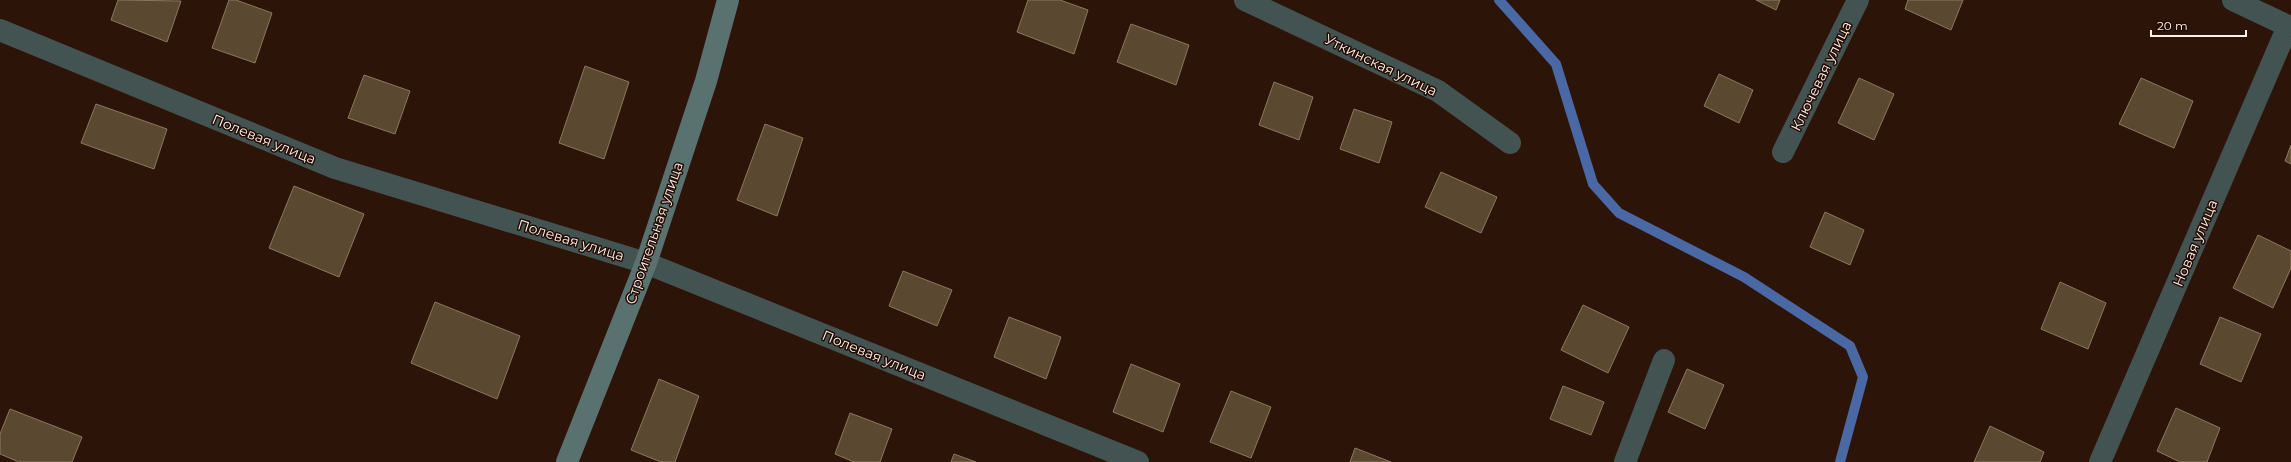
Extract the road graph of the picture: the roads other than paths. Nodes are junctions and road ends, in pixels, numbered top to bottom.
1 (728, 0) edge
2 (1245, 0) edge
3 (1858, 0) edge
4 (2233, 0) edge
5 (2289, 26) edge
6 (0, 30) edge
7 (1510, 143) dead end
8 (1783, 152) dead end
9 (646, 263) junction
10 (1664, 360) dead end
11 (567, 462) edge
12 (1138, 462) edge
13 (1625, 462) edge
14 (2100, 462) edge

1 - 9 street, Строительная улица
2 - 7 street, Уткинская улица
3 - 8 street, Ключевая улица
4 - 5 street
5 - 14 street, Новая улица
6 - 9 street, Полевая улица
9 - 11 street, Строительная улица
9 - 12 street, Полевая улица
10 - 13 street

